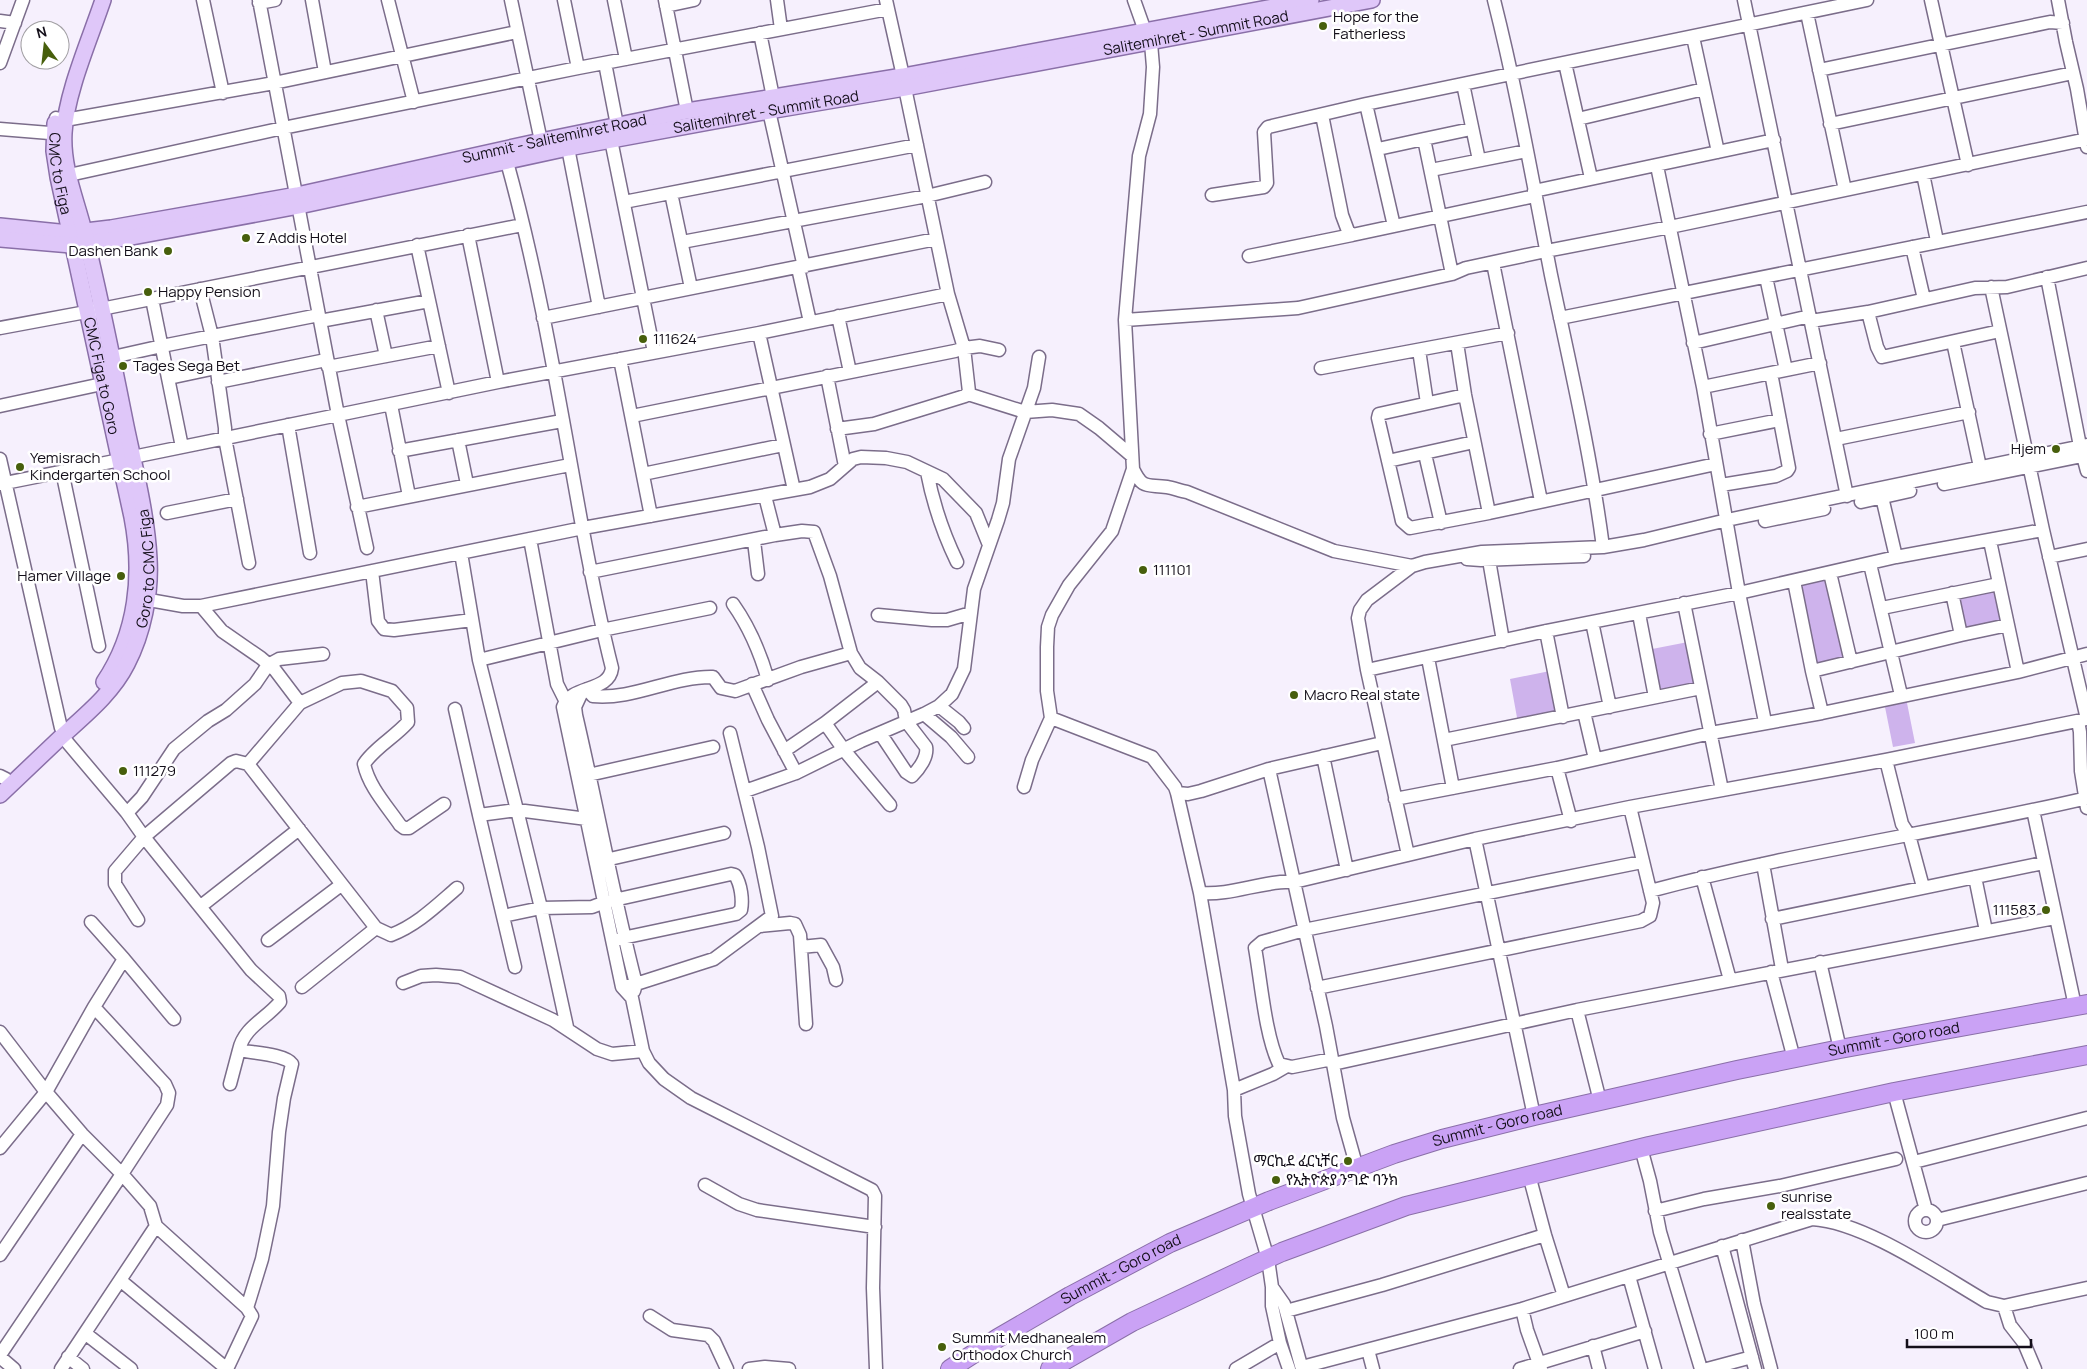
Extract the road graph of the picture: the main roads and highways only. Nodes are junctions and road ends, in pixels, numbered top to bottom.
1 (93, 0) edge
2 (103, 0) edge
3 (1309, 0) edge
4 (1372, 0) edge
5 (1151, 36) junction
6 (771, 104) junction
7 (59, 126) junction
8 (63, 176) junction
9 (298, 200) junction
10 (64, 208) junction
11 (0, 226) edge
12 (36, 231) junction
13 (85, 237) junction
14 (0, 239) edge
15 (70, 239) junction
16 (94, 310) junction
17 (121, 435) junction
18 (66, 731) junction
19 (2, 780) edge
20 (0, 795) edge
21 (2081, 1005) edge
22 (2087, 1055) edge
23 (950, 1369) edge
24 (1050, 1369) edge

1 - 7 main road, CMC to Figa
2 - 7 main road
3 - 5 main road
4 - 5 main road, Salitemihret - Summit Road
5 - 6 main road, Salitemihret - Summit Road
6 - 9 main road, Salitemihret - Summit Road
6 - 9 main road, Summit - Salitemihret Road
7 - 8 main road
8 - 10 main road, CMC to Figa
8 - 13 main road, Goro to CMC Figa
9 - 13 main road, Summit - Salitemihret Road
10 - 12 main road
10 - 15 main road, CMC to Figa
11 - 12 main road
12 - 15 main road
13 - 15 main road
13 - 16 main road, Goro to CMC Figa
14 - 15 main road
15 - 16 main road, CMC Figa to Goro
16 - 17 main road, CMC Figa to Goro
16 - 17 main road, Goro to CMC Figa
17 - 18 main road, Goro to CMC Figa
18 - 19 main road
18 - 20 main road
21 - 23 highway, Summit - Goro road
22 - 24 highway

